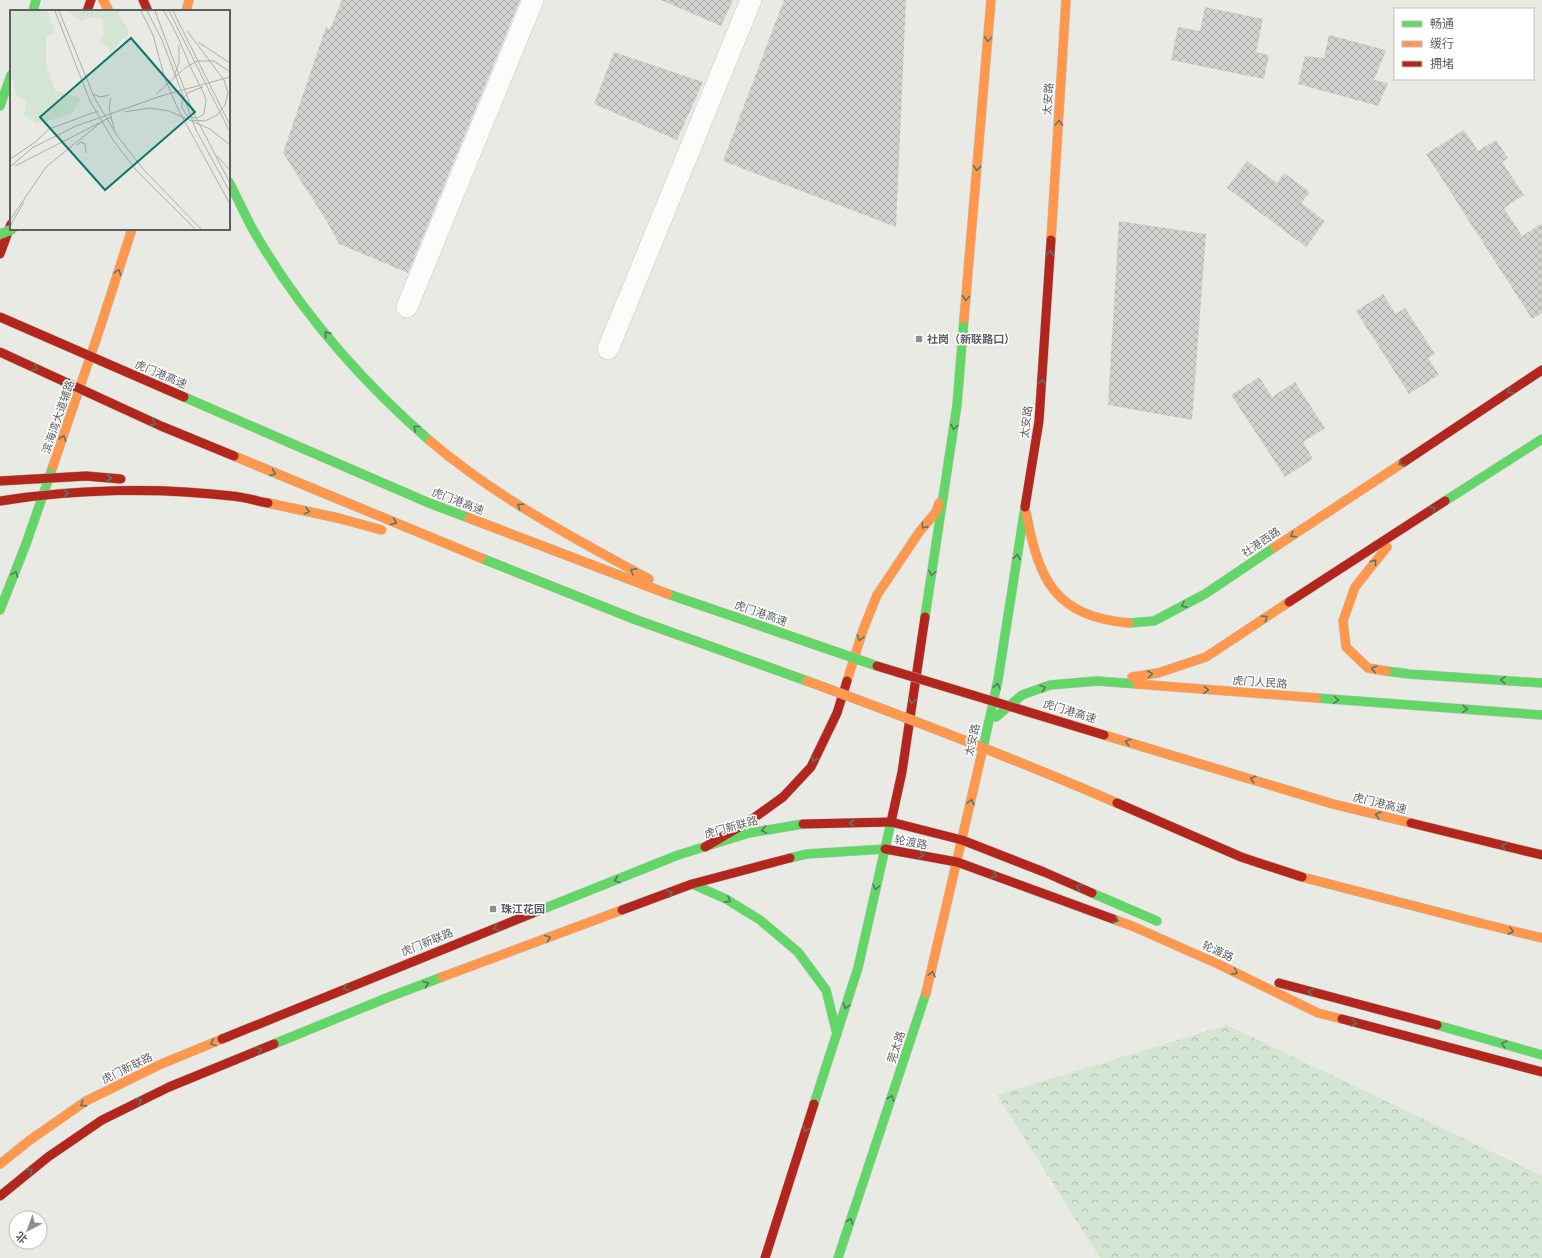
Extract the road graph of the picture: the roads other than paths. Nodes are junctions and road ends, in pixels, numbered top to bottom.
1 (36, 0) edge
2 (91, 0) edge
3 (103, 0) edge
4 (189, 0) edge
5 (533, 0) edge
6 (751, 0) edge
7 (991, 0) edge
8 (1066, 0) edge
9 (33, 10) edge
10 (87, 10) edge
11 (108, 10) edge
12 (186, 10) edge
13 (10, 78) edge
14 (0, 106) edge
15 (230, 184) edge
16 (10, 227) edge
17 (10, 230) edge
18 (132, 230) edge
19 (0, 234) edge
20 (0, 254) edge
21 (407, 307) dead end
22 (0, 317) edge
23 (608, 349) dead end
24 (0, 352) edge
25 (1542, 370) edge
26 (1542, 439) edge
27 (132, 480) dead end
28 (0, 481) edge
29 (148, 481) dead end
30 (944, 493) junction
31 (233, 496) junction
32 (0, 501) edge
33 (1025, 509) junction
34 (1414, 522) junction
35 (466, 552) junction
36 (692, 603) junction
37 (0, 610) edge
38 (1097, 681) junction
39 (1542, 683) edge
40 (1542, 715) edge
41 (988, 724) junction
42 (891, 822) junction
43 (962, 840) junction
44 (706, 847) junction
45 (884, 849) junction
46 (1542, 855) edge
47 (957, 862) junction
48 (692, 884) junction
49 (1166, 926) dead end
50 (1542, 938) edge
51 (1270, 978) dead end
52 (837, 1034) junction
53 (1542, 1055) edge
54 (1542, 1072) edge
55 (0, 1164) edge
56 (0, 1196) edge
57 (765, 1258) edge
58 (838, 1258) edge

1 - 9 main road
2 - 10 main road
3 - 11 main road
4 - 12 main road
5 - 21 street
6 - 23 street
7 -> 30 main road
33 -> 8 main road, 太安路
13 - 14 main road
36 -> 15 main road, bridge
16 - 20 main road
17 - 19 main road, bridge
37 -> 18 main road, 滨海湾大道辅路
22 - 36 main road, 虎门港高速, bridge
24 -> 35 main road, bridge
25 -> 33 main road, 社港西路
34 -> 26 main road
28 -> 27 main road, bridge
29 - 31 main road, bridge
30 -> 42 main road
30 -> 44 main road
32 -> 31 main road, bridge
31 -> 35 main road, bridge
41 -> 33 main road, 太安路
38 -> 34 main road
39 -> 34 main road
35 -> 50 main road, bridge
46 -> 36 main road, 虎门港高速, bridge
38 -> 40 main road, 虎门人民路
41 -> 38 main road, 虎门人民路
43 -> 41 main road, 太安路
42 - 43 main road, 轮渡路
42 -> 44 main road, 虎门新联路
42 - 45 main road
43 - 47 main road, 莞太路
49 -> 43 main road, 轮渡路
44 -> 55 main road, 虎门新联路
45 -> 47 main road, 轮渡路
45 - 48 main road
45 -> 52 main road
47 -> 54 main road, 轮渡路
58 -> 47 main road, 莞太路
48 -> 52 main road
56 -> 48 main road
53 -> 51 main road
52 -> 57 main road

